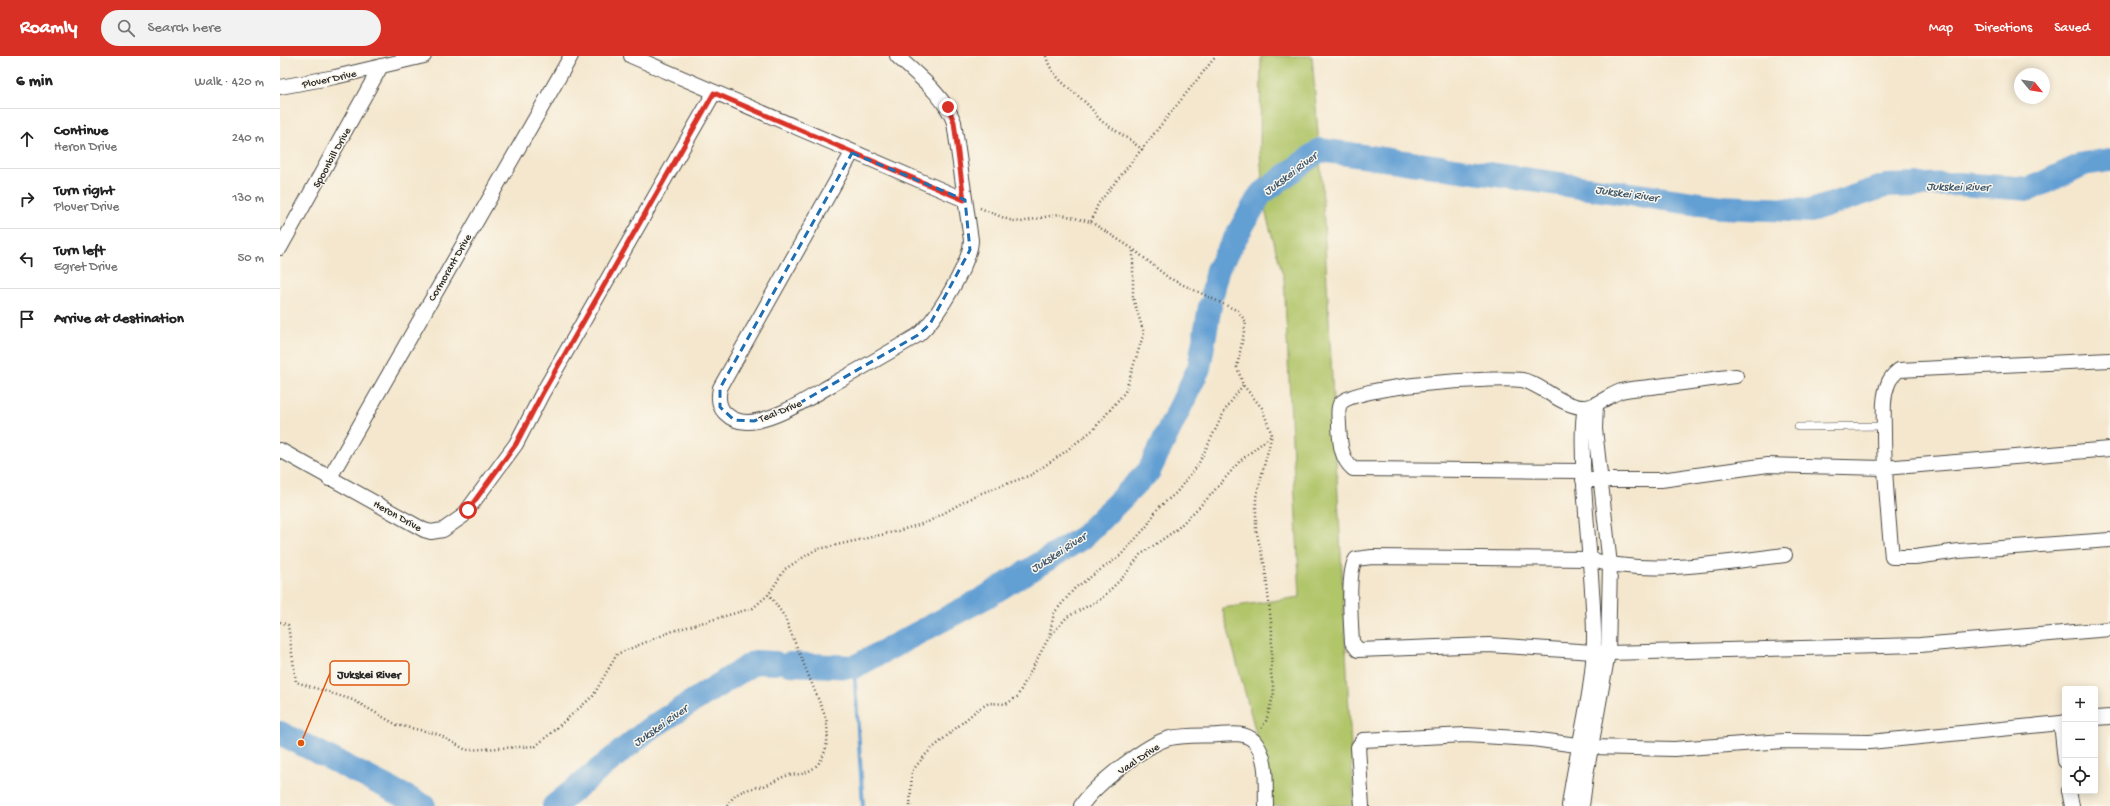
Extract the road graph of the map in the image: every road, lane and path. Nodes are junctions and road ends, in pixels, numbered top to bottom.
1 (424, 56) edge
2 (571, 56) edge
3 (631, 56) edge
4 (898, 56) edge
5 (1046, 56) edge
6 (1216, 56) edge
7 (382, 66) junction
8 (280, 87) edge
9 (714, 93) junction
10 (1143, 150) junction
11 (852, 153) junction
12 (964, 200) junction
13 (1090, 222) junction
14 (285, 229) edge
15 (280, 248) edge
16 (1133, 249) junction
17 (2110, 360) edge
18 (1736, 376) dead end
19 (1243, 385) junction
20 (1590, 406) junction
21 (1884, 426) junction
22 (1798, 427) dead end
23 (1272, 435) junction
24 (2110, 449) edge
25 (280, 450) edge
26 (1884, 468) junction
27 (1583, 476) junction
28 (329, 478) junction
29 (1600, 481) junction
30 (2110, 540) edge
31 (1785, 555) dead end
32 (1588, 559) junction
33 (1610, 565) junction
34 (769, 594) junction
35 (280, 622) edge
36 (2110, 629) edge
37 (1049, 637) junction
38 (1593, 651) junction
39 (1608, 653) junction
40 (2110, 717) edge
41 (2098, 718) edge
42 (2062, 722) edge
43 (1253, 741) junction
44 (1585, 746) junction
45 (2070, 794) edge
46 (727, 806) edge
47 (910, 806) edge
48 (1081, 806) edge
49 (1266, 806) edge
50 (1362, 806) edge
51 (1569, 806) edge
52 (1582, 806) edge
53 (2072, 806) edge

1 - 7 street, Plover Drive
2 - 28 street, Cormorant Drive
3 - 9 street
4 - 12 street, Teal Drive
5 - 10 path
6 - 10 path
7 - 8 street, Plover Drive
7 - 14 street, Spoonbill Drive
9 - 11 street
9 - 28 street, Heron Drive
10 - 13 path
11 - 12 street
11 - 12 street, Teal Drive
12 - 13 path
13 - 16 path
14 - 15 street, Spoonbill Drive
16 - 19 path
16 - 34 path
17 - 21 street
18 - 20 street
19 - 23 path
19 - 37 path
20 - 27 street
20 - 27 street
20 - 29 street
21 - 22 lane
21 - 26 street
23 - 37 path
23 - 43 path
24 - 26 street
25 - 28 street, Heron Drive
26 - 29 street
26 - 30 street
27 - 29 street
27 - 32 street
29 - 33 street
31 - 33 street
32 - 33 street
32 - 38 street
32 - 38 street
33 - 39 street
34 - 35 path
34 - 46 path
36 - 39 street
37 - 47 path
38 - 39 street
38 - 44 street
39 - 44 street
40 - 41 street
42 - 44 street
43 - 48 street, Vaal Drive
43 - 49 street
44 - 50 street
44 - 51 street
44 - 52 street
45 - 53 street

